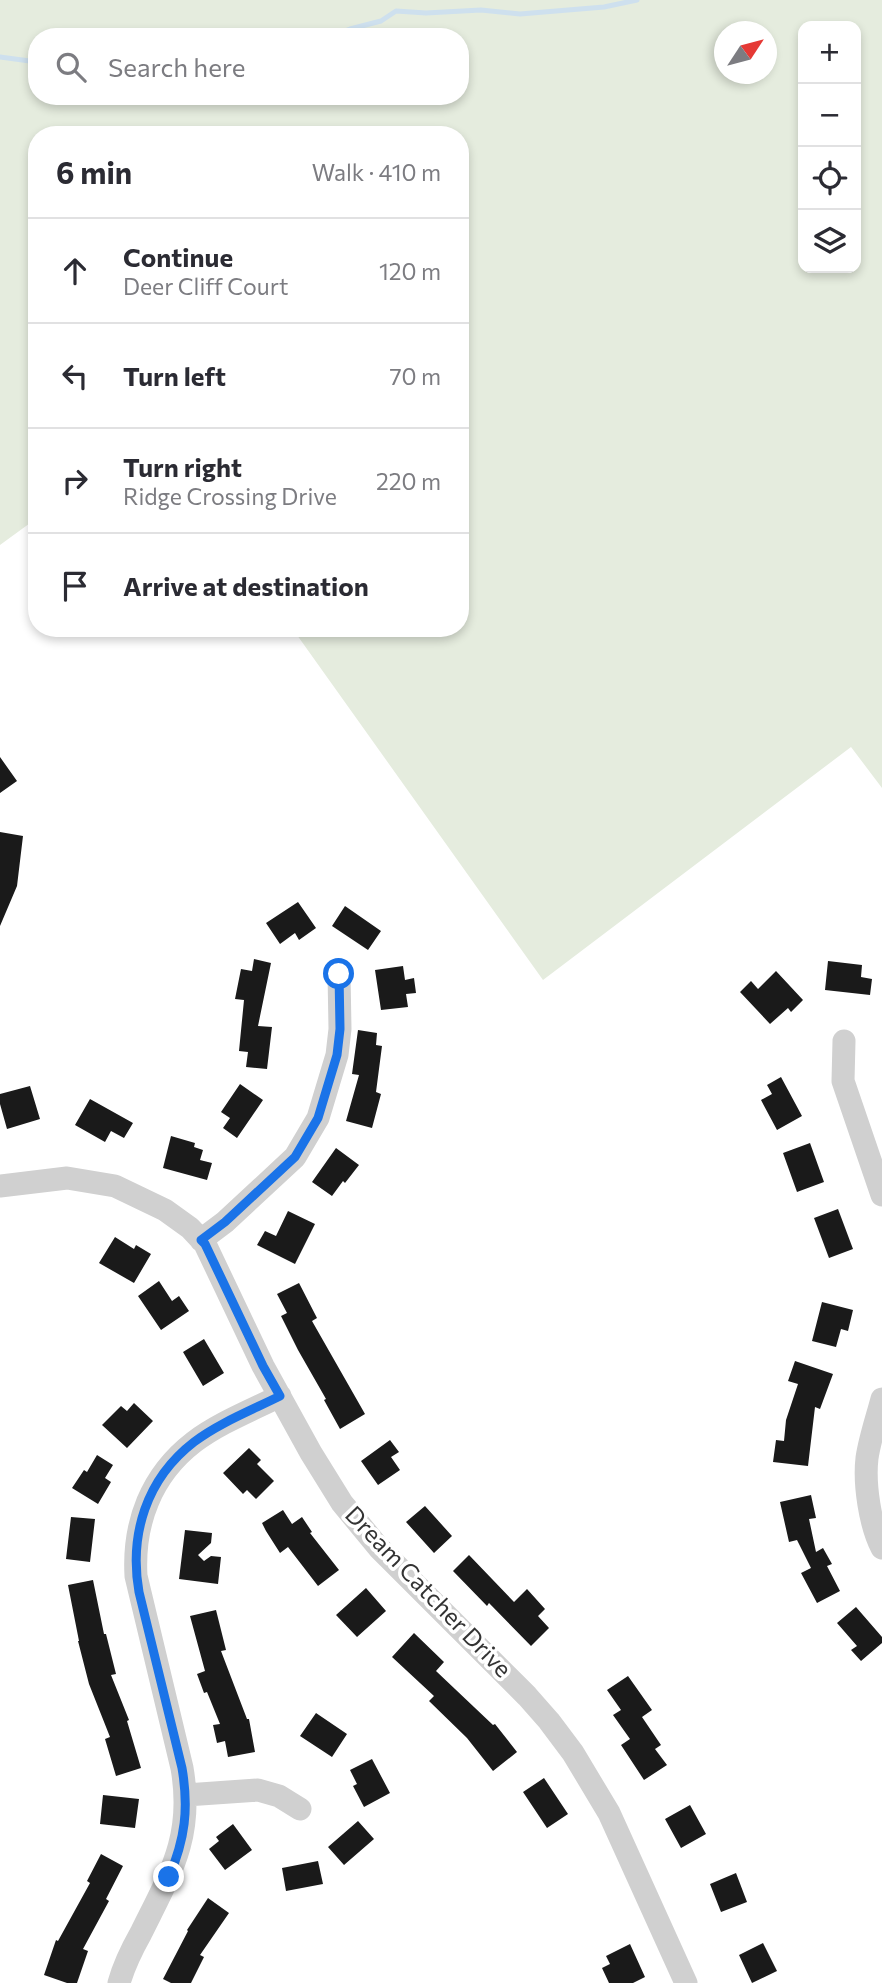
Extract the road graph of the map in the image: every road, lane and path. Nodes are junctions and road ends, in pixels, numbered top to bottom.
1 (339, 974) dead end
2 (844, 1041) dead end
3 (0, 1186) edge
4 (882, 1195) edge
5 (201, 1240) junction
6 (280, 1396) junction
7 (882, 1399) edge
8 (882, 1548) edge
9 (186, 1795) junction
10 (300, 1808) dead end
11 (119, 1983) edge
12 (686, 1983) edge

1 - 5 street
2 - 4 street
3 - 5 street, Dream Catcher Drive
5 - 6 street, Dream Catcher Drive
6 - 9 street
6 - 12 street, Dream Catcher Drive
7 - 8 street
9 - 10 street
9 - 11 street

